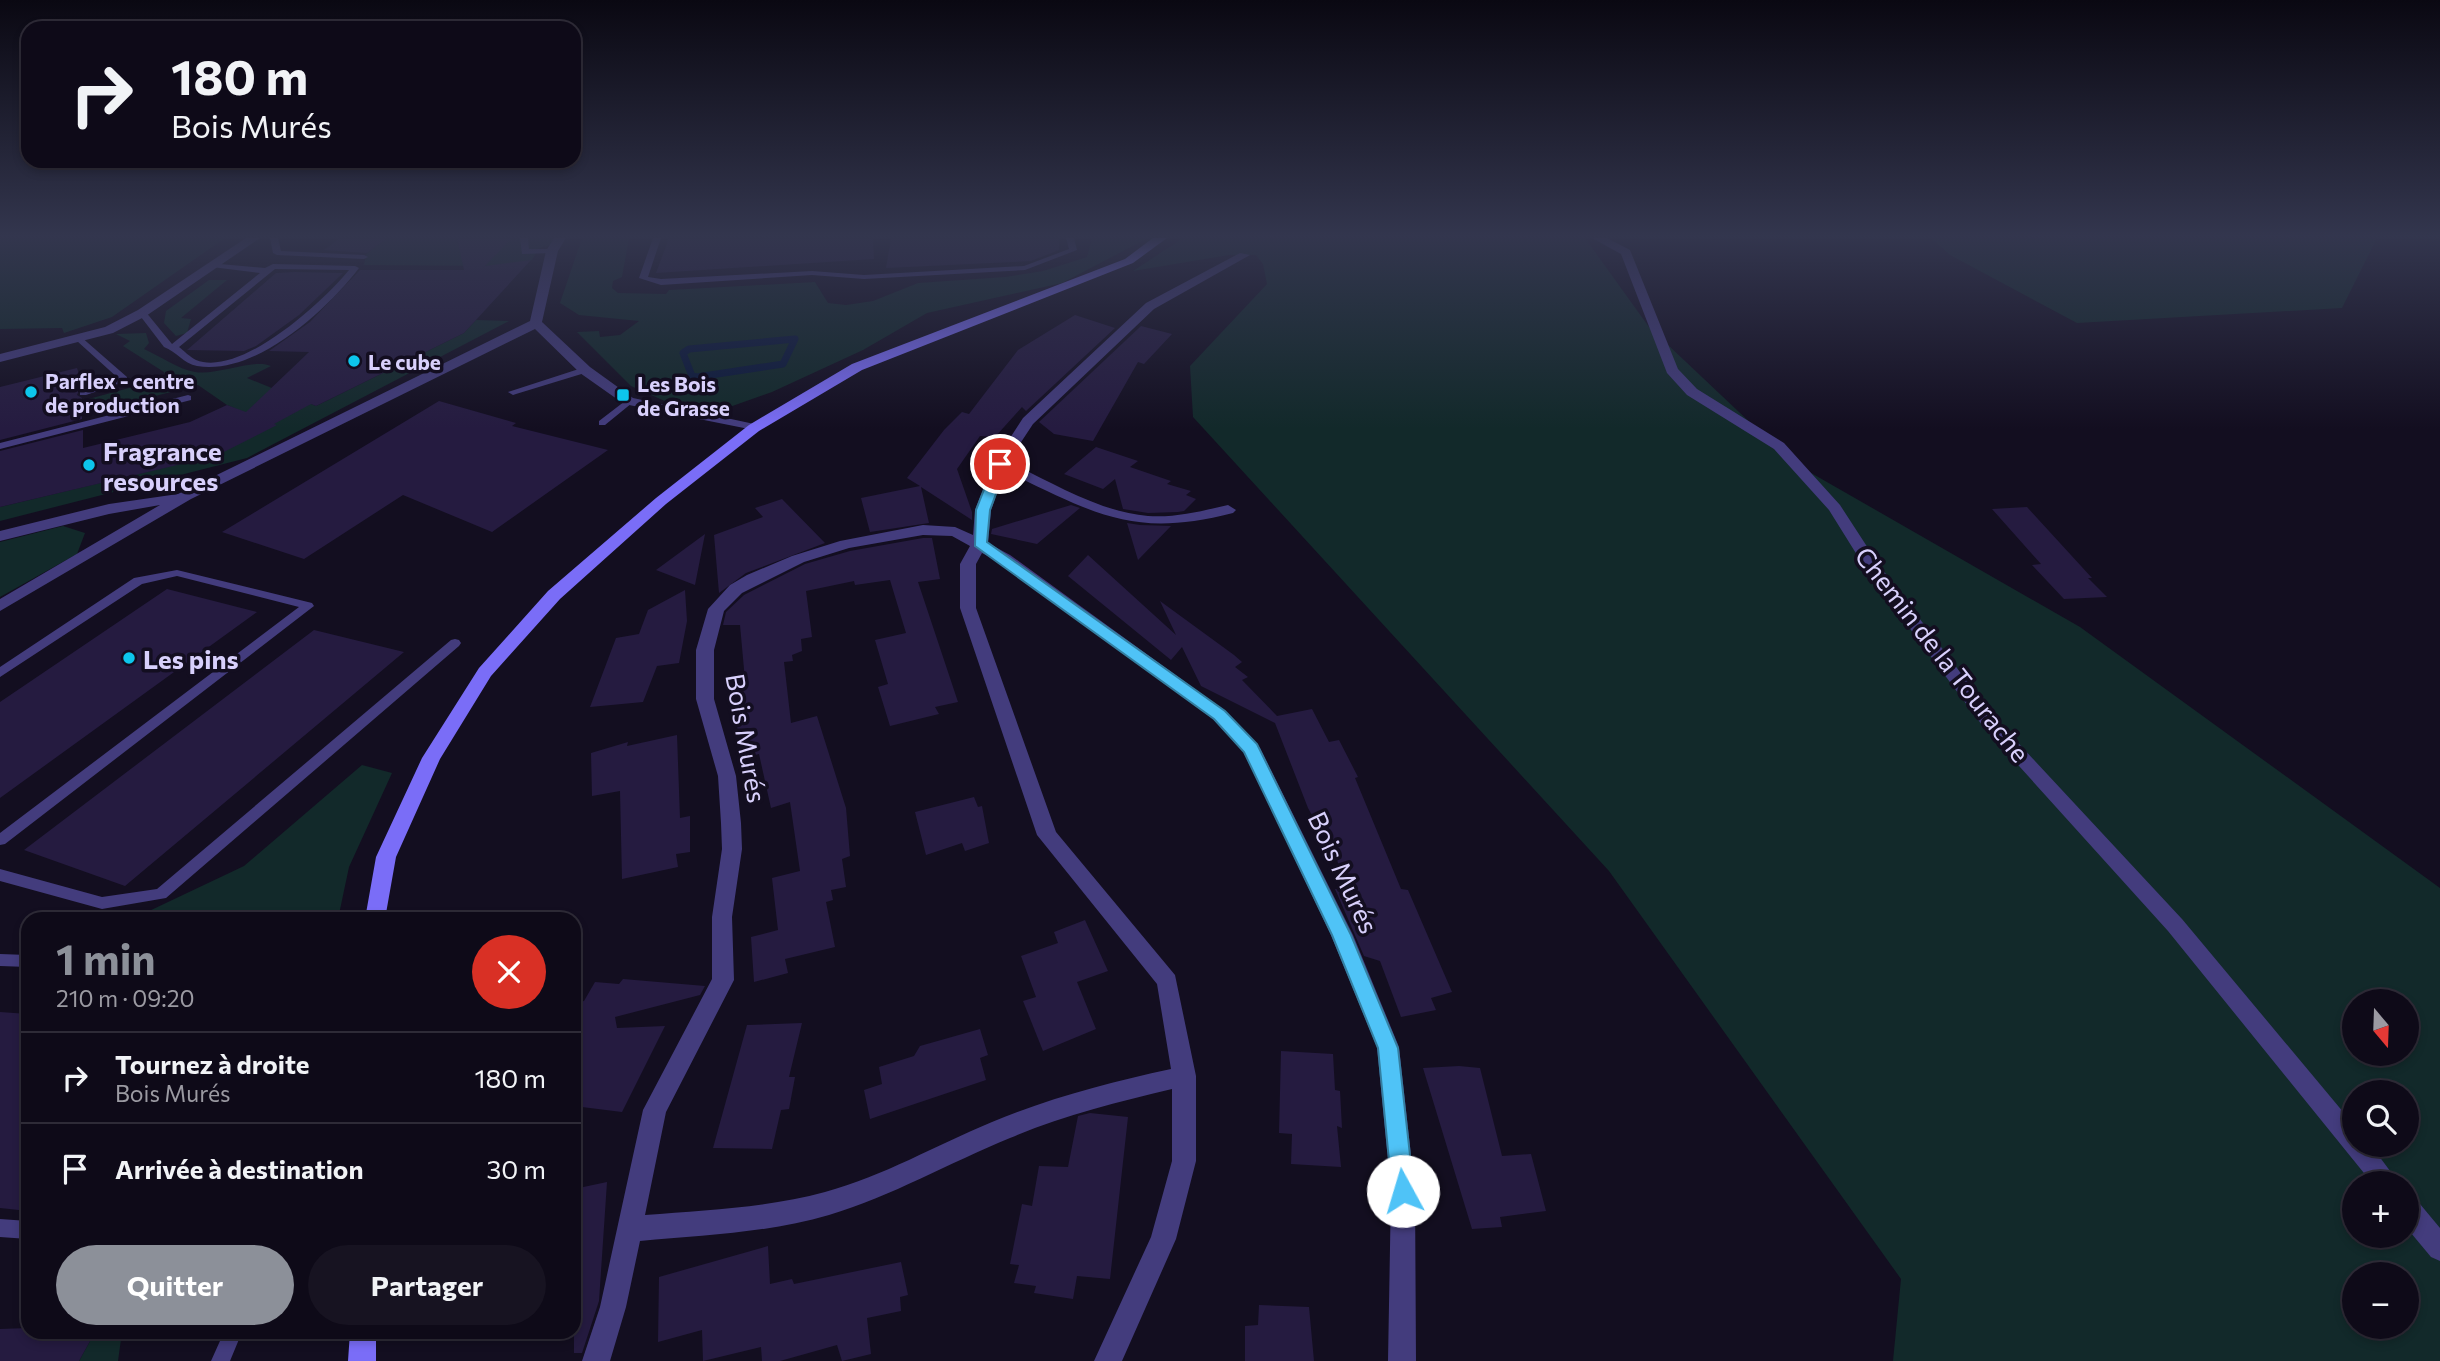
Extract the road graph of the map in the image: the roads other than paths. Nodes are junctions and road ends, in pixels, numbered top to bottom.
1 (159, 302) edge
2 (229, 302) edge
3 (324, 302) edge
4 (541, 302) edge
5 (1025, 302) edge
6 (1158, 302) edge
7 (1645, 302) edge
8 (142, 313) junction
9 (537, 323) junction
10 (80, 339) junction
11 (173, 347) junction
12 (0, 358) edge
13 (585, 370) junction
14 (513, 392) dead end
15 (83, 393) dead end
16 (188, 398) dead end
17 (629, 401) junction
18 (602, 423) dead end
19 (754, 428) junction
20 (0, 446) edge
21 (1000, 464) junction
22 (186, 496) junction
23 (1228, 510) dead end
24 (0, 536) edge
25 (980, 543) junction
26 (0, 606) edge
27 (455, 643) dead end
28 (0, 673) edge
29 (0, 839) edge
30 (0, 875) edge
31 (376, 912) edge
32 (0, 960) edge
33 (21, 961) edge
34 (1184, 1076) junction
35 (2342, 1129) edge
36 (2365, 1157) edge
37 (2377, 1171) edge
38 (2419, 1223) edge
39 (0, 1228) edge
40 (631, 1229) junction
41 (21, 1230) edge
42 (2440, 1248) edge
43 (230, 1339) edge
44 (363, 1339) edge
45 (220, 1361) edge
46 (362, 1361) edge
47 (596, 1361) edge
48 (1108, 1361) edge
49 (1402, 1361) edge

1 - 8 street
2 - 11 lane
3 - 11 lane
4 - 9 street
5 - 19 street
6 - 21 street
7 - 35 street, Chemin de la Tourache
8 - 10 street
8 - 11 lane
9 - 13 street
9 - 22 street
10 - 12 street
10 - 15 lane
13 - 14 lane
13 - 17 street
16 - 20 lane
17 - 18 lane
17 - 19 street
19 - 31 street
21 - 23 street
21 - 25 street
22 - 24 street
22 - 26 street
25 - 34 street
25 - 40 street, Bois Murés
25 - 49 street, Bois Murés
27 - 30 lane
28 - 29 lane
32 - 33 lane
34 - 40 street
34 - 48 street
36 - 37 street, Chemin de la Tourache
38 - 42 street
39 - 41 lane
40 - 47 street, Bois Murés
43 - 45 lane
44 - 46 street

